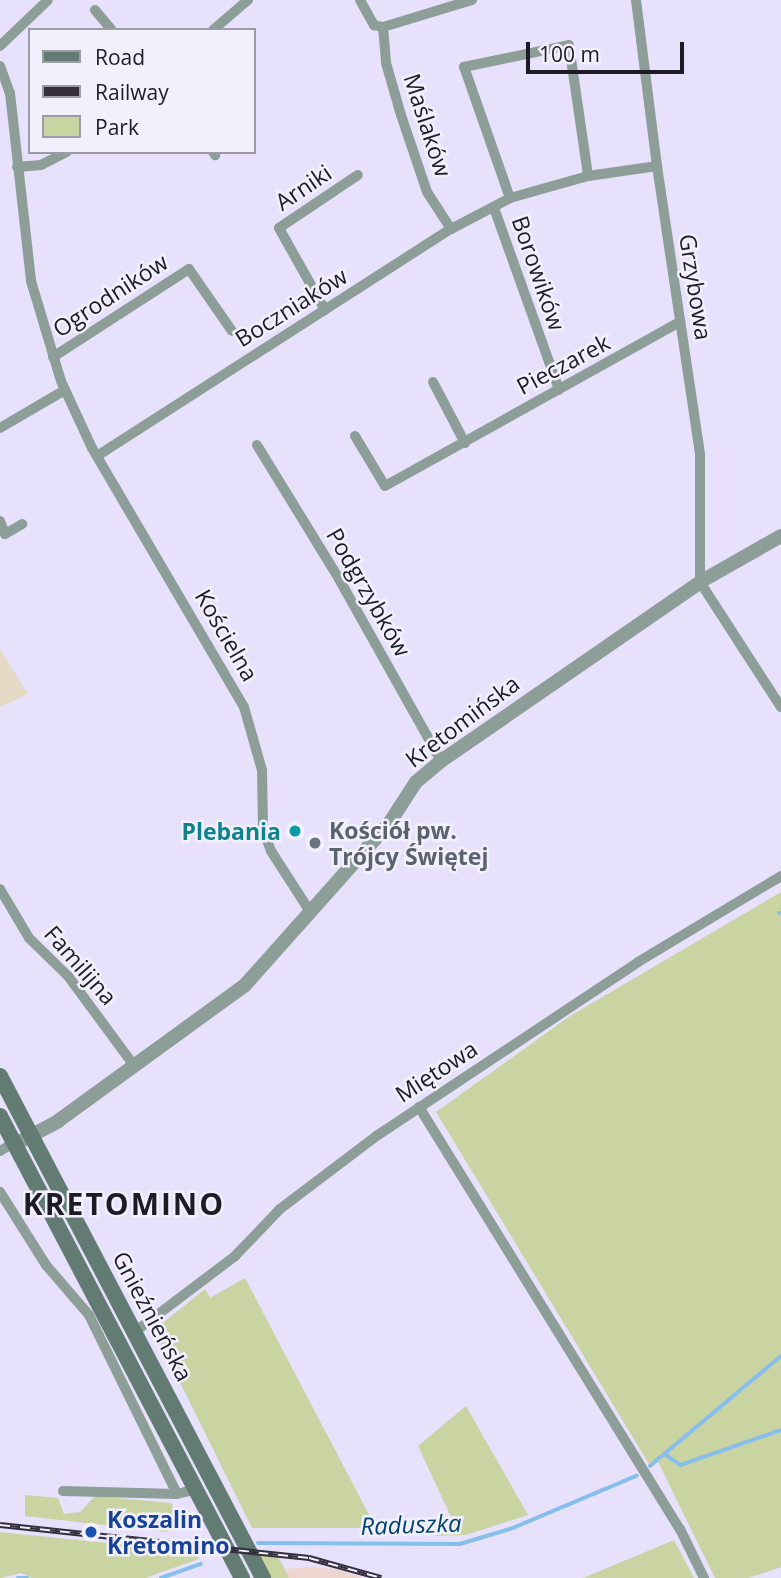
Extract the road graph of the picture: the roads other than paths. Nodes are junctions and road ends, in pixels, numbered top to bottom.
1 (48, 0) edge
2 (248, 0) edge
3 (360, 0) edge
4 (472, 0) edge
5 (636, 0) edge
6 (95, 10) dead end
7 (379, 26) junction
8 (109, 28) edge
9 (215, 28) edge
10 (0, 46) edge
11 (0, 66) edge
12 (63, 154) edge
13 (657, 166) junction
14 (17, 167) junction
15 (358, 175) dead end
16 (588, 176) junction
17 (510, 198) junction
18 (494, 208) junction
19 (451, 229) junction
20 (325, 310) junction
21 (680, 322) junction
22 (232, 331) dead end
23 (53, 357) junction
24 (433, 382) dead end
25 (65, 390) junction
26 (559, 390) junction
27 (0, 428) edge
28 (355, 436) dead end
29 (465, 443) junction
30 (257, 445) dead end
31 (97, 456) junction
32 (0, 521) edge
33 (22, 524) dead end
34 (781, 536) edge
35 (700, 582) junction
36 (781, 707) edge
37 (441, 761) junction
38 (781, 876) edge
39 (0, 889) edge
40 (311, 913) junction
41 (135, 1067) junction
42 (0, 1076) edge
43 (419, 1107) junction
44 (0, 1116) edge
45 (33, 1137) junction
46 (7, 1147) edge
47 (0, 1192) edge
48 (136, 1331) junction
49 (197, 1489) junction
50 (63, 1491) dead end
51 (177, 1494) junction
52 (242, 1578) edge
53 (264, 1578) edge
54 (704, 1578) edge

1 - 10 street
2 - 9 street
3 - 7 street, Maślaków
4 - 7 street
5 - 13 street, Grzybowa
6 - 8 street
7 - 19 street, Maślaków
11 - 14 street, Kościelna
12 - 14 street
13 - 16 street, Boczniaków
13 - 21 street, Grzybowa
14 - 23 street, Kościelna
15 - 20 street, Arniki
16 - 17 street, Boczniaków
16 - 17 street
17 - 18 street, Boczniaków
18 - 19 street, Boczniaków
18 - 26 street, Borowików
19 - 20 street, Boczniaków
20 - 31 street, Boczniaków
21 - 26 street, Pieczarek
21 - 35 street, Grzybowa
22 - 23 street, Ogrodników
23 - 25 street, Kościelna
24 - 29 street
25 - 27 street
25 - 31 street, Kościelna
26 - 29 street, Pieczarek
28 - 29 street, Pieczarek
30 - 37 street, Podgrzybków
31 - 40 street, Kościelna
32 - 33 street
34 - 35 street, Kretomińska
35 - 36 street
35 - 37 street, Kretomińska
37 - 40 street, Kretomińska
38 - 43 street, Miętowa
39 - 41 street, Familijna
40 - 41 street, Kretomińska
41 - 45 street, Kretomińska
42 - 45 main road, Gnieźnieńska
43 - 48 street, Miętowa
43 - 54 street
44 - 46 main road, Gnieźnieńska
45 - 46 street, Kretomińska
45 - 48 main road, Gnieźnieńska
46 - 49 main road, Gnieźnieńska
47 - 51 street
48 - 53 main road, Gnieźnieńska
49 - 51 street
49 - 52 main road, Gnieźnieńska
50 - 51 street

